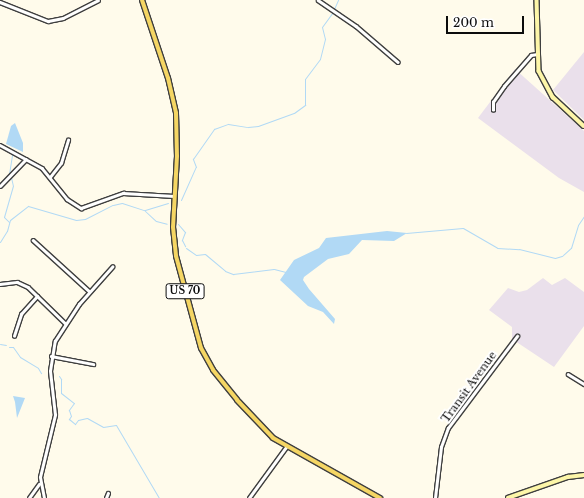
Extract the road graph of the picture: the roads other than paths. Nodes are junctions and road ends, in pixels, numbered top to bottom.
1 (98, 0) edge
2 (142, 0) edge
3 (318, 0) edge
4 (537, 0) edge
5 (0, 2) edge
6 (537, 54) junction
7 (398, 62) dead end
8 (493, 110) dead end
9 (584, 126) edge
10 (68, 140) dead end
11 (0, 145) edge
12 (26, 159) junction
13 (50, 177) junction
14 (0, 186) edge
15 (174, 196) junction
16 (33, 240) dead end
17 (112, 267) dead end
18 (0, 284) edge
19 (90, 292) junction
20 (37, 296) junction
21 (65, 323) junction
22 (14, 336) dead end
23 (517, 336) dead end
24 (51, 356) junction
25 (93, 364) dead end
26 (568, 374) dead end
27 (584, 384) edge
28 (286, 447) junction
29 (584, 475) edge
30 (39, 484) junction
31 (108, 493) dead end
32 (29, 498) edge
33 (44, 498) edge
34 (106, 498) edge
35 (248, 498) edge
36 (380, 498) edge
37 (435, 498) edge
38 (508, 498) edge

1 - 5 street
2 - 15 main road, US 70
3 - 7 street
4 - 6 street
6 - 8 street
6 - 9 street
10 - 13 street
11 - 12 street
12 - 13 street
12 - 14 street
13 - 15 street
15 - 28 main road, US 70
16 - 19 street
17 - 19 street
18 - 20 street
19 - 21 street
20 - 21 street
20 - 22 street
21 - 24 street
23 - 37 street, Transit Avenue
24 - 25 street
24 - 30 street
26 - 27 street
28 - 35 street
28 - 36 main road, US 70
29 - 38 street
30 - 32 street
30 - 33 street
31 - 34 street

